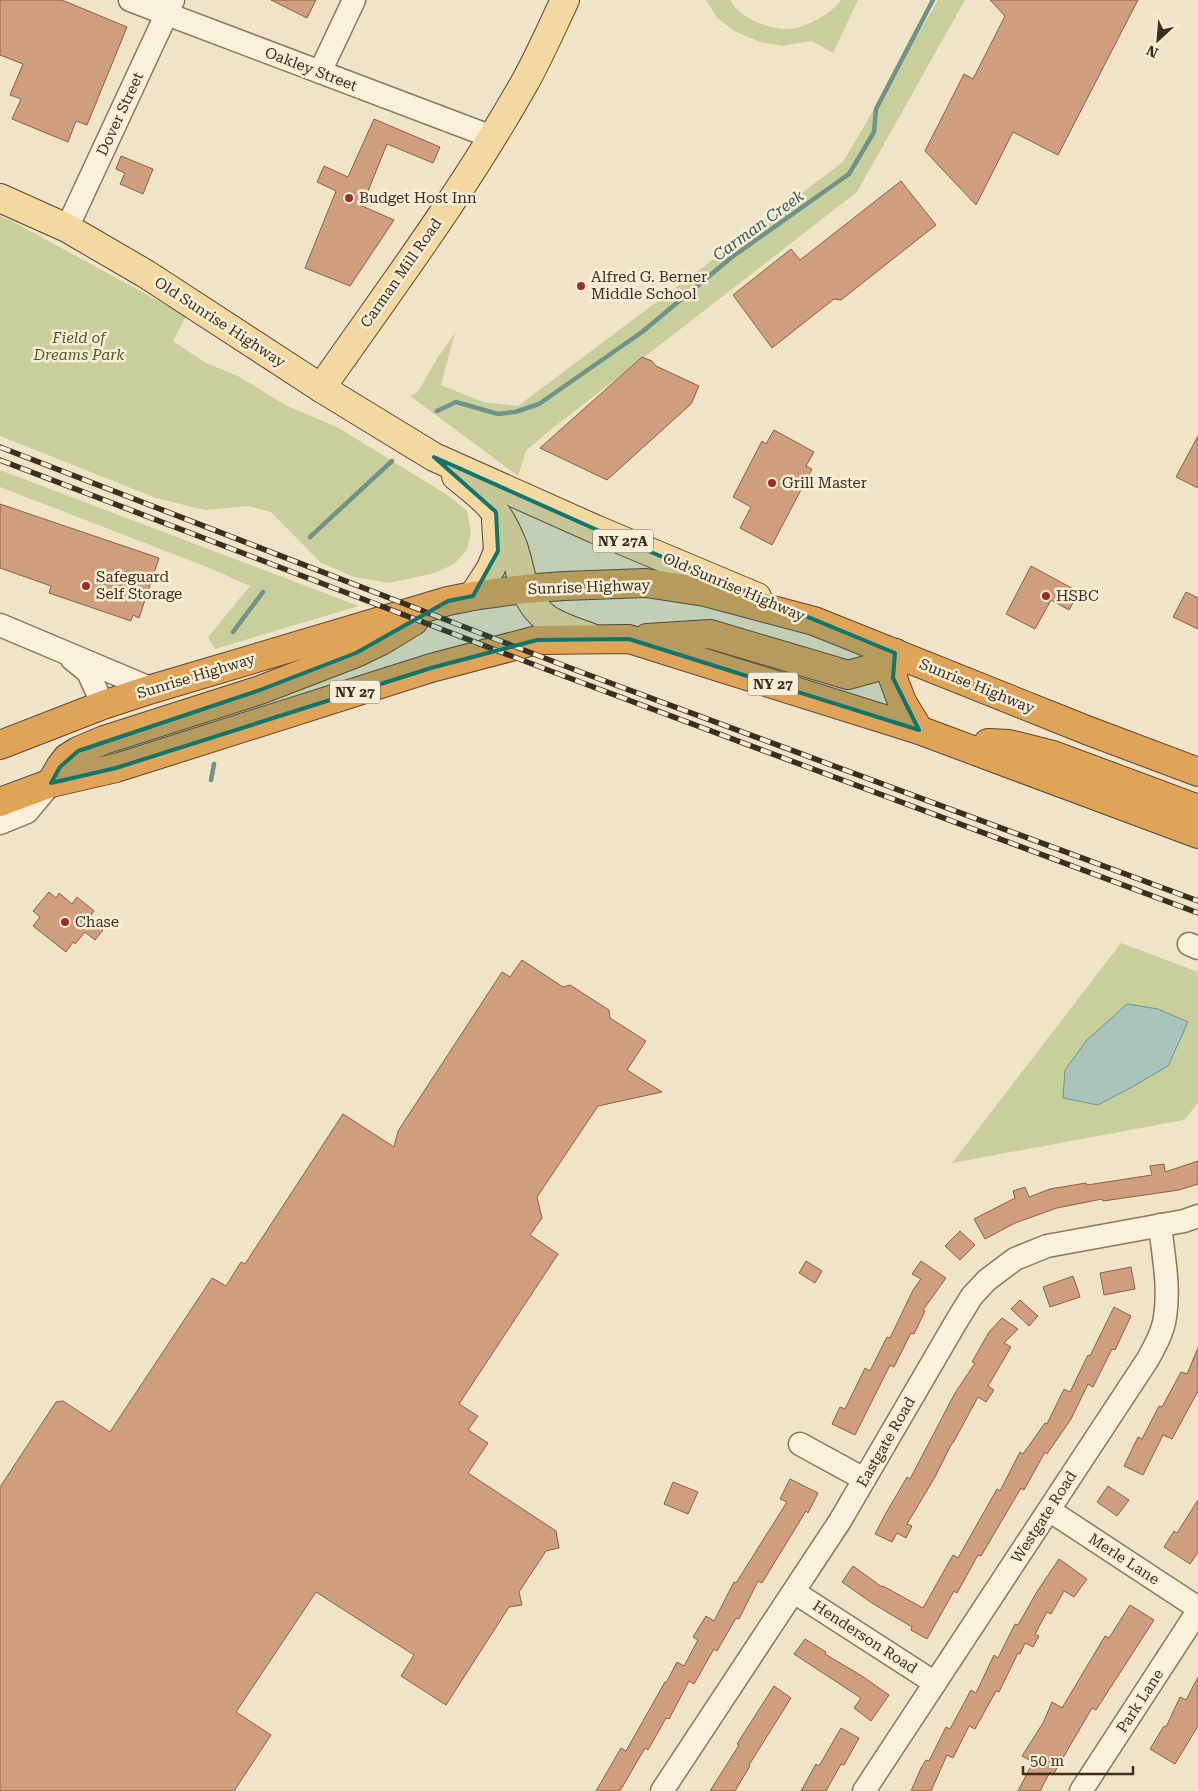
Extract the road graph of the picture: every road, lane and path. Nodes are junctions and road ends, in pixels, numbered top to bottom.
1 (130, 0) edge
2 (354, 0) edge
3 (565, 0) edge
4 (170, 7) edge
5 (320, 72) junction
6 (492, 137) junction
7 (0, 198) edge
8 (67, 228) junction
9 (320, 388) junction
10 (434, 457) junction
11 (496, 512) junction
12 (524, 589) junction
13 (460, 598) junction
14 (814, 621) junction
15 (0, 625) edge
16 (629, 639) junction
17 (598, 640) junction
18 (59, 649) junction
19 (895, 653) junction
20 (152, 689) junction
21 (102, 705) junction
22 (919, 730) junction
23 (0, 745) edge
24 (1198, 772) edge
25 (51, 783) junction
26 (0, 802) edge
27 (0, 823) edge
28 (1197, 827) edge
29 (1198, 1216) edge
30 (1160, 1225) junction
31 (800, 1444) dead end
32 (864, 1479) junction
33 (1049, 1510) junction
34 (794, 1592) junction
35 (1198, 1610) edge
36 (935, 1683) junction
37 (662, 1791) edge
38 (864, 1791) edge
39 (1080, 1791) edge

1 - 4 street, Oakley Street
2 - 5 street
3 - 6 main road, Carman Mill Road
4 - 5 street, Oakley Street
4 - 8 street, Dover Street
5 - 6 street, Oakley Street
6 - 9 main road, Carman Mill Road
7 - 8 main road, Old Sunrise Highway
8 - 9 main road, Old Sunrise Highway
9 - 10 main road, Old Sunrise Highway / NY 27A
10 - 11 main road, Old Sunrise Highway / NY 27A
10 - 14 main road, Old Sunrise Highway / NY 27A
11 - 12 main road, Old Sunrise Highway / NY 27A
11 - 13 main road
12 - 13 highway, Sunrise Highway
12 - 14 highway, Sunrise Highway
12 - 17 main road, Old Sunrise Highway / NY 27A
13 - 20 highway, Sunrise Highway
13 - 25 highway
14 - 19 highway, Sunrise Highway
15 - 18 street
16 - 17 highway, NY 27
16 - 19 highway
16 - 22 highway, NY 27
17 - 25 highway, NY 27
18 - 20 street
18 - 21 street
19 - 22 highway
19 - 24 highway, Sunrise Highway
20 - 21 highway, Sunrise Highway
21 - 23 highway, Sunrise Highway
22 - 28 highway, NY 27
25 - 26 highway, NY 27
25 - 27 street
29 - 30 street, Eastgate Road
30 - 32 street, Eastgate Road
30 - 33 street, Westgate Road
31 - 32 street
32 - 34 street, Eastgate Road
33 - 35 street, Merle Lane
33 - 36 street, Westgate Road
34 - 36 street, Henderson Road
34 - 37 street, Eastgate Road
35 - 39 street, Park Lane
36 - 38 street, Westgate Road

